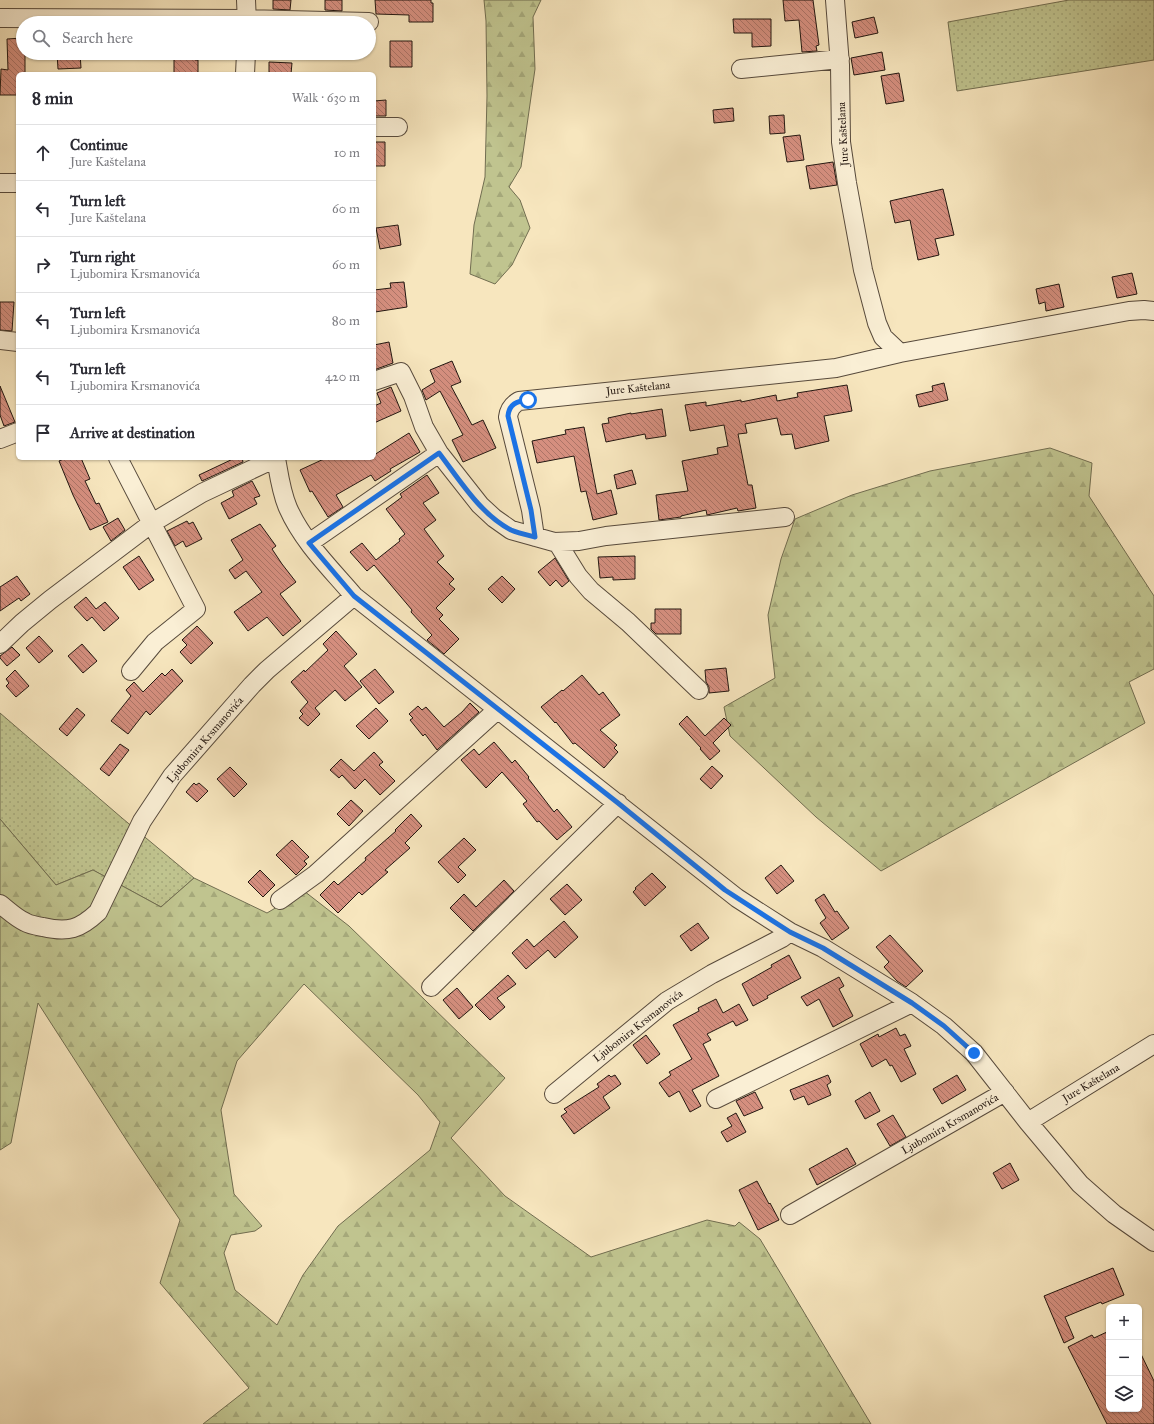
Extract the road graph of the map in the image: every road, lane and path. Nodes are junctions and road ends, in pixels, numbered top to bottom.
1 (246, 0) edge
2 (835, 0) edge
3 (247, 16) edge
4 (0, 18) edge
5 (16, 18) edge
6 (840, 59) junction
7 (246, 60) edge
8 (741, 69) dead end
9 (245, 72) edge
10 (376, 127) edge
11 (398, 127) dead end
12 (0, 183) edge
13 (16, 183) edge
14 (1154, 311) edge
15 (883, 337) junction
16 (0, 340) edge
17 (16, 342) edge
18 (900, 353) junction
19 (874, 359) junction
20 (376, 380) edge
21 (16, 433) edge
22 (0, 439) edge
23 (439, 453) junction
24 (119, 460) edge
25 (272, 460) edge
26 (276, 460) edge
27 (786, 517) dead end
28 (152, 523) junction
29 (535, 537) junction
30 (557, 542) junction
31 (309, 543) junction
32 (354, 596) junction
33 (0, 644) edge
34 (131, 671) dead end
35 (699, 690) dead end
36 (497, 710) junction
37 (618, 803) junction
38 (280, 900) dead end
39 (0, 904) edge
40 (790, 932) junction
41 (431, 987) dead end
42 (912, 1003) junction
43 (1154, 1044) edge
44 (1005, 1092) junction
45 (554, 1094) dead end
46 (716, 1099) dead end
47 (1028, 1122) junction
48 (790, 1216) dead end
49 (1154, 1242) edge

1 - 3 street
2 - 6 street, Jure Kaštelana
4 - 5 street
6 - 8 street
6 - 15 street, Jure Kaštelana
7 - 9 street
10 - 11 street
12 - 13 street
14 - 18 street, Jure Kaštelana
15 - 18 street, Jure Kaštelana
15 - 19 street
16 - 17 street
18 - 19 street, Jure Kaštelana
19 - 29 street, Jure Kaštelana
20 - 23 street
21 - 22 street
23 - 29 street
23 - 31 street
24 - 28 street
25 - 28 street, Ljubomira Krsmanovića
26 - 31 street, Ljubomira Krsmanovića
27 - 30 street
28 - 33 street, Ljubomira Krsmanovića
28 - 34 street
29 - 30 street
30 - 35 street
31 - 32 street, Ljubomira Krsmanovića
32 - 36 street, Ljubomira Krsmanovića
32 - 39 street, Ljubomira Krsmanovića
36 - 37 street, Ljubomira Krsmanovića
36 - 38 street
37 - 40 street, Ljubomira Krsmanovića
37 - 41 street
40 - 42 street, Ljubomira Krsmanovića
40 - 45 street, Ljubomira Krsmanovića
42 - 44 street, Ljubomira Krsmanovića
42 - 46 street
43 - 47 street, Jure Kaštelana
44 - 47 street, Ljubomira Krsmanovića
44 - 48 street, Ljubomira Krsmanovića
47 - 49 street, Ljubomira Krsmanovića

